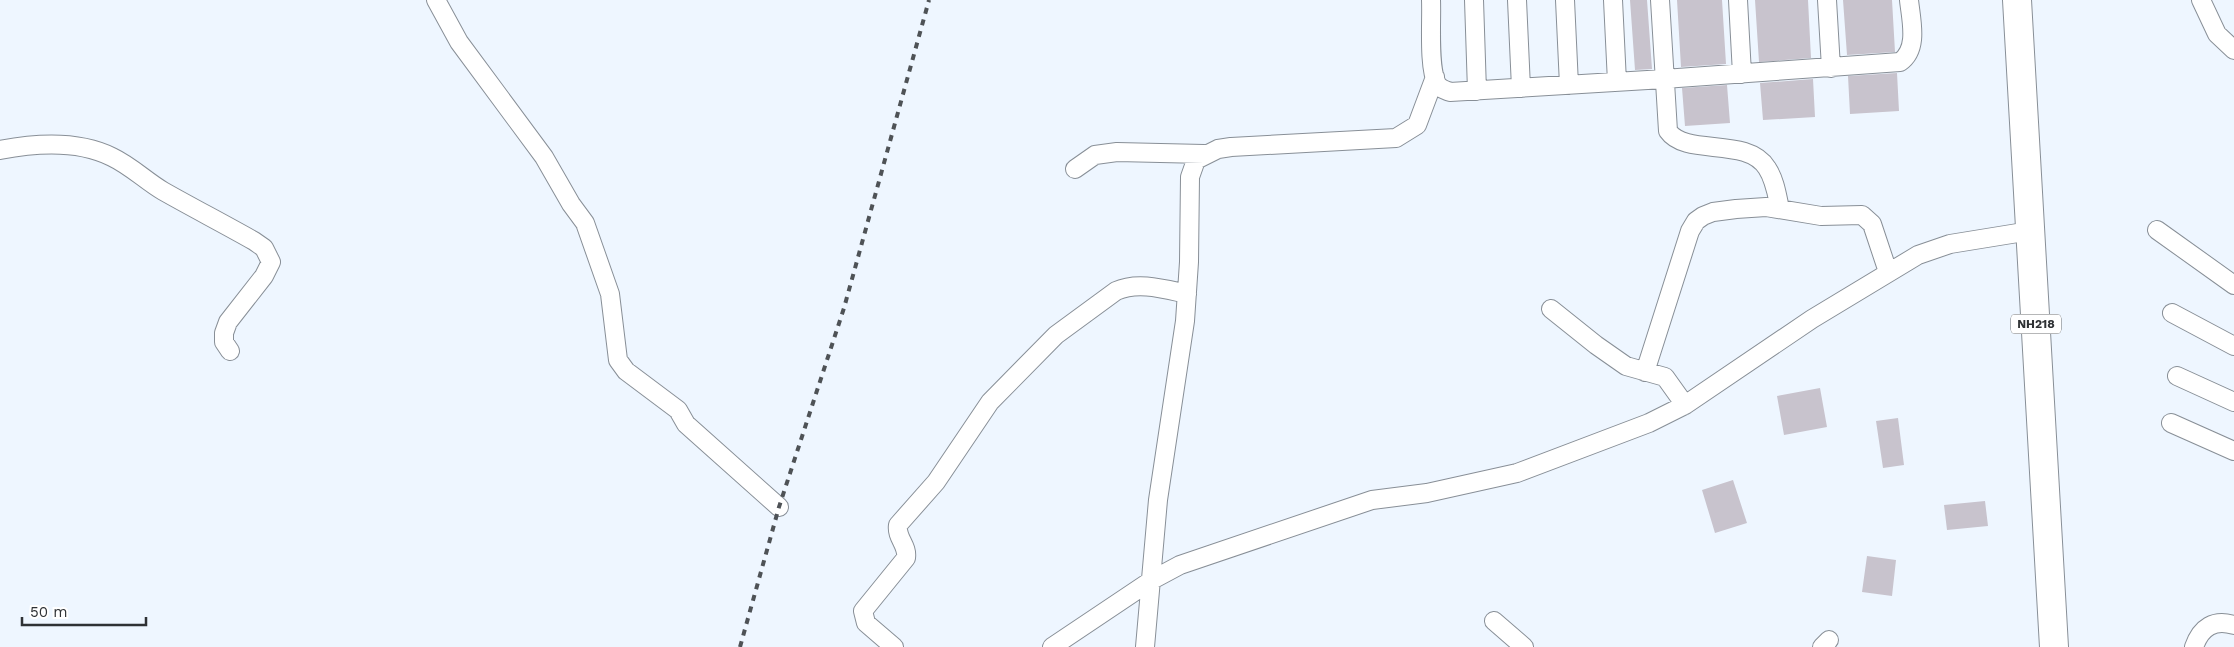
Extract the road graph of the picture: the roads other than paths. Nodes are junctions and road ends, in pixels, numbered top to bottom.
1 (436, 0) edge
2 (1431, 0) edge
3 (1474, 0) edge
4 (1517, 0) edge
5 (1564, 0) edge
6 (1613, 0) edge
7 (1660, 0) edge
8 (1738, 0) edge
9 (1827, 0) edge
10 (1909, 0) edge
11 (2017, 0) edge
12 (2200, 0) edge
13 (2234, 50) edge
14 (1831, 68) junction
15 (1742, 74) junction
16 (1435, 77) junction
17 (1664, 79) junction
18 (1617, 82) junction
19 (1569, 85) junction
20 (1521, 88) junction
21 (1477, 91) junction
22 (0, 150) edge
23 (1204, 154) junction
24 (1075, 169) dead end
25 (1780, 209) junction
26 (2157, 230) dead end
27 (2030, 232) junction
28 (1888, 272) junction
29 (2234, 285) edge
30 (1188, 294) junction
31 (1551, 309) dead end
32 (2172, 313) dead end
33 (2234, 346) edge
34 (230, 351) dead end
35 (1645, 372) junction
36 (2177, 376) dead end
37 (2234, 402) edge
38 (1685, 405) junction
39 (2171, 422) dead end
40 (2234, 451) edge
41 (779, 507) dead end
42 (1152, 580) junction
43 (1494, 621) dead end
44 (2234, 625) edge
45 (894, 647) edge
46 (1052, 647) edge
47 (1145, 647) edge
48 (1524, 647) edge
49 (2054, 647) edge
50 (2194, 647) edge

1 - 41 street
2 - 16 street
3 - 21 street
4 - 20 street
5 - 19 street
6 - 18 street
7 - 17 street
8 - 15 street
9 - 14 street
10 - 14 street
11 - 27 highway, NH218
12 - 13 street
14 - 15 street
15 - 17 street
16 - 21 street
16 - 23 street
17 - 18 street
17 - 25 street
18 - 19 street
19 - 20 street
20 - 21 street
22 - 34 street
23 - 24 street
23 - 30 street
25 - 28 street
25 - 35 street
26 - 29 street
27 - 28 street
27 - 49 highway, NH218
28 - 38 street
30 - 42 street
30 - 45 street
31 - 35 street
32 - 33 street
35 - 38 street
36 - 37 street
38 - 42 street
39 - 40 street
42 - 46 street
42 - 47 street
43 - 48 street
44 - 50 street

